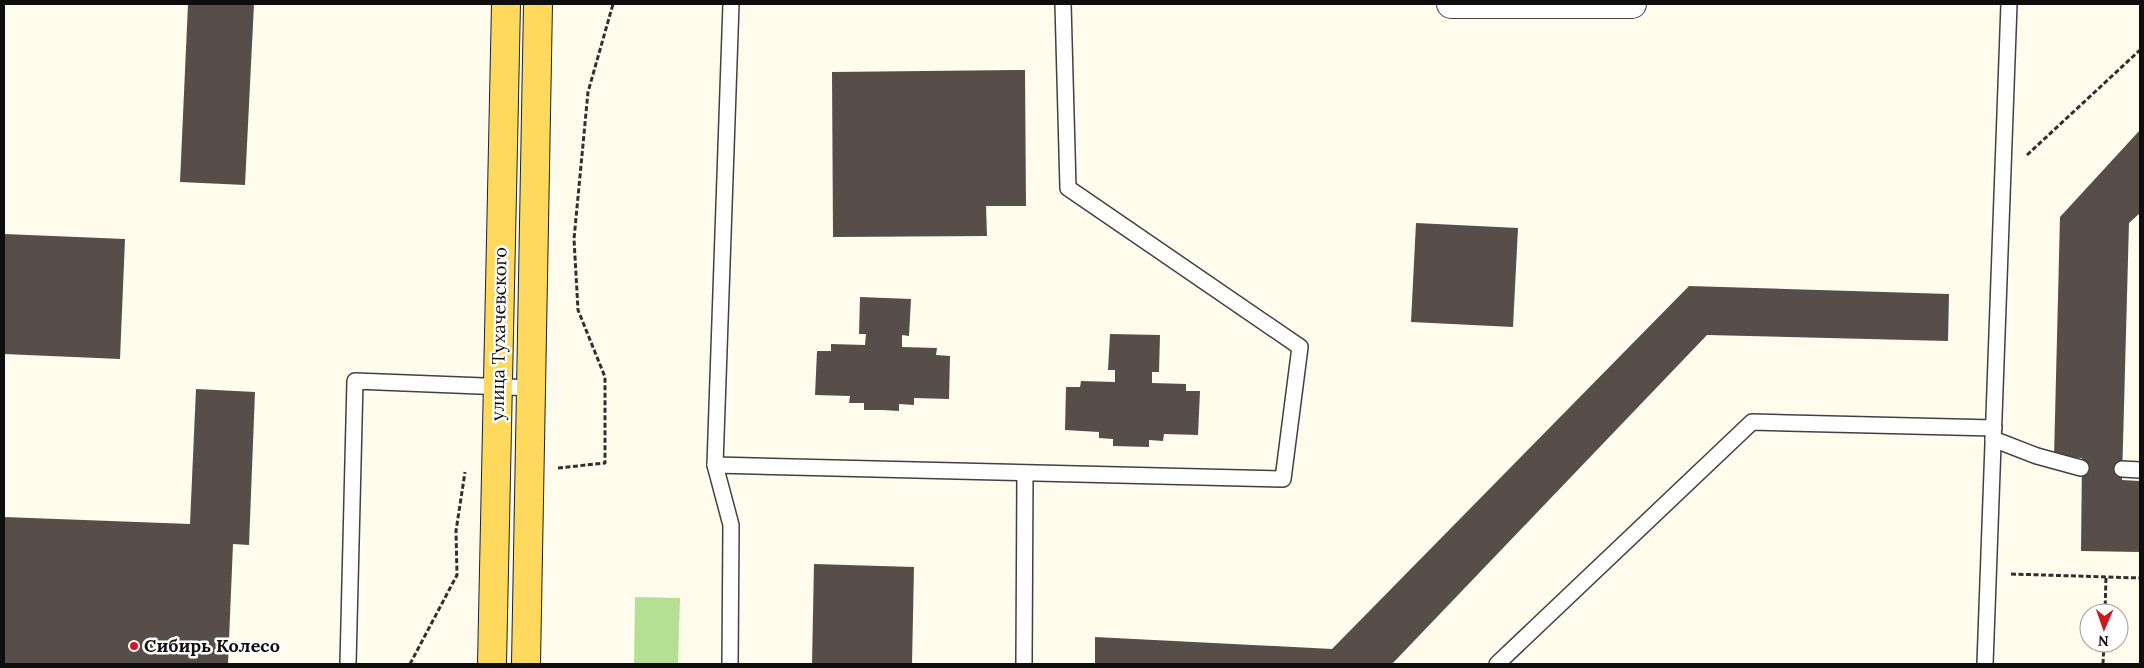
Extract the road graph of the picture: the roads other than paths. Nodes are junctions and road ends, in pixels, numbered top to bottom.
1 (506, 4) edge
2 (538, 4) edge
3 (731, 4) edge
4 (1064, 4) edge
5 (1452, 4) edge
6 (1496, 4) edge
7 (1632, 4) edge
8 (2009, 4) edge
9 (498, 386) junction
10 (532, 388) junction
11 (1994, 433) junction
12 (716, 465) junction
13 (2081, 468) dead end
14 (2122, 469) dead end
15 (2140, 470) edge
16 (1025, 472) junction
17 (348, 664) edge
18 (492, 664) edge
19 (526, 664) edge
20 (730, 664) edge
21 (1024, 664) edge
22 (1497, 664) edge
23 (1985, 664) edge

1 - 9 main road, улица Тухачевского
2 - 10 main road, улица Тухачевского
3 - 12 lane
4 - 16 lane
5 - 6 street
6 - 7 street
8 - 11 lane
9 - 10 lane
9 - 17 lane
9 - 18 main road, улица Тухачевского
10 - 19 main road, улица Тухачевского
11 - 13 lane
11 - 22 lane
11 - 23 lane
12 - 16 lane
12 - 20 lane
14 - 15 lane
16 - 21 lane

